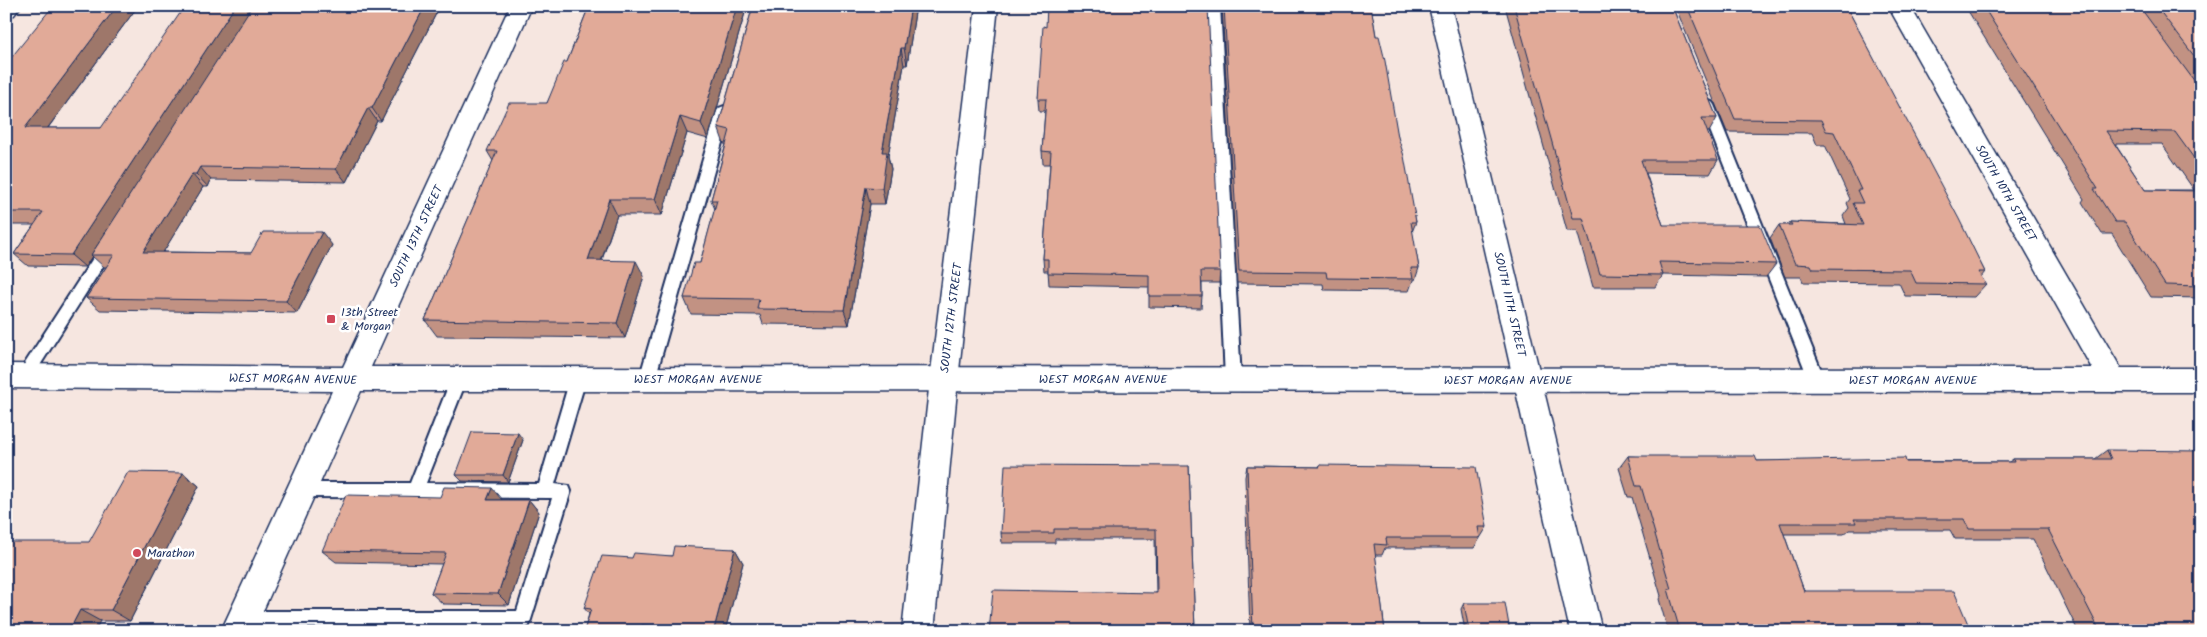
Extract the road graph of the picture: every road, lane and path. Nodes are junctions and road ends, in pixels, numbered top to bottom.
1 (10, 6) edge
2 (521, 6) edge
3 (987, 6) edge
4 (1214, 6) edge
5 (1440, 6) edge
6 (1899, 6) edge
7 (6, 10) edge
8 (1701, 89) edge
9 (727, 102) edge
10 (119, 229) edge
11 (16, 376) edge
12 (350, 379) junction
13 (459, 379) junction
14 (578, 379) junction
15 (646, 379) junction
16 (1234, 379) junction
17 (944, 380) junction
18 (1527, 380) junction
19 (1817, 380) junction
20 (2113, 380) junction
21 (2201, 380) edge
22 (300, 490) junction
23 (415, 491) junction
24 (545, 491) junction
25 (239, 625) edge
26 (918, 631) edge
27 (1586, 631) edge

1 - 7 street
2 - 12 street, SOUTH 13TH STREET
3 - 17 street, SOUTH 12TH STREET
4 - 16 lane
5 - 18 street, SOUTH 11TH STREET
6 - 20 street, SOUTH 10TH STREET
8 - 19 lane
9 - 15 lane
10 - 11 lane
11 - 12 street, WEST MORGAN AVENUE
12 - 13 street, WEST MORGAN AVENUE
12 - 22 street, SOUTH 13TH STREET
13 - 14 street, WEST MORGAN AVENUE
13 - 23 lane
14 - 15 street, WEST MORGAN AVENUE
14 - 24 lane
15 - 17 street, WEST MORGAN AVENUE
16 - 17 street, WEST MORGAN AVENUE
16 - 18 street, WEST MORGAN AVENUE
17 - 26 street, SOUTH 12TH STREET
18 - 19 street, WEST MORGAN AVENUE
18 - 27 street, SOUTH 11TH STREET
19 - 20 street, WEST MORGAN AVENUE
20 - 21 street, WEST MORGAN AVENUE
22 - 23 lane
22 - 25 street, SOUTH 13TH STREET
23 - 24 lane
24 - 25 lane

